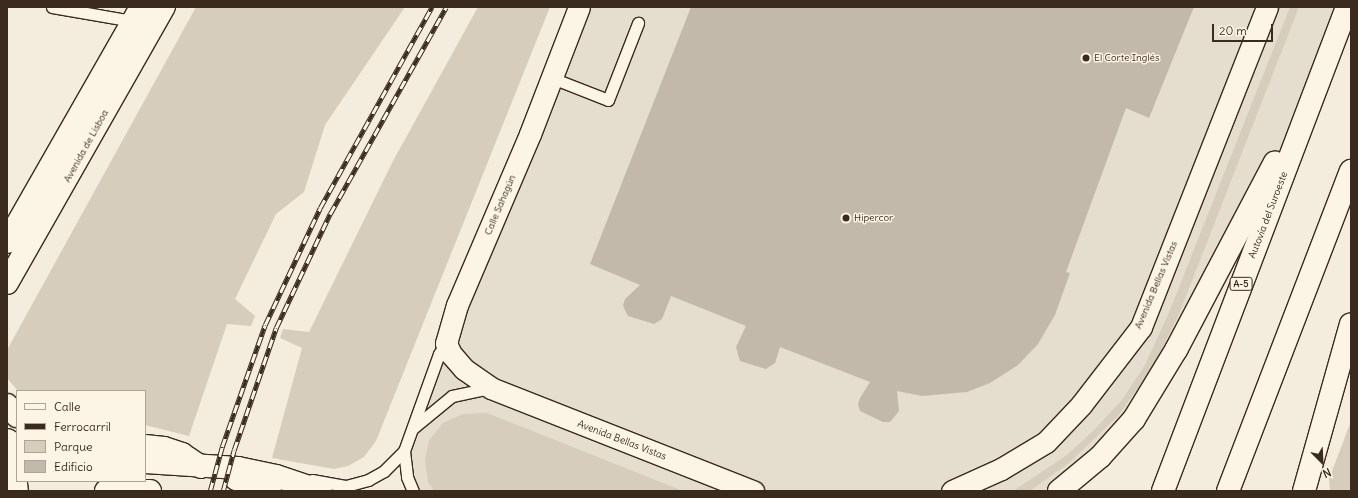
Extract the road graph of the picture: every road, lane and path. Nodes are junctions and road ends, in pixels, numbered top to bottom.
1 (52, 7) edge
2 (164, 7) edge
3 (580, 7) edge
4 (1267, 7) edge
5 (1347, 7) edge
6 (136, 14) edge
7 (638, 23) dead end
8 (552, 78) junction
9 (1320, 78) junction
10 (1351, 172) edge
11 (36, 235) junction
12 (7, 242) edge
13 (7, 284) edge
14 (7, 296) edge
15 (1351, 324) edge
16 (446, 343) junction
17 (491, 388) junction
18 (7, 405) edge
19 (16, 415) edge
20 (411, 430) junction
21 (7, 440) edge
22 (16, 445) edge
23 (146, 446) edge
24 (7, 447) edge
25 (404, 451) junction
26 (146, 462) edge
27 (201, 467) junction
28 (273, 483) edge
29 (17, 491) edge
30 (106, 491) edge
31 (150, 491) edge
32 (321, 491) edge
33 (413, 491) edge
34 (753, 491) edge
35 (952, 491) edge
36 (1059, 491) edge
37 (1163, 491) edge
38 (1228, 491) edge
39 (1304, 491) edge

1 - 6 lane
2 - 11 main road, Avenida de Lisboa
3 - 8 street, Calle Sahagún
4 - 35 street, Avenida Bellas Vistas
5 - 9 main road, Autovía del Suroeste / A-5
6 - 12 main road
7 - 8 lane
8 - 16 street, Calle Sahagún
9 - 36 main road
9 - 37 main road, Autovía del Suroeste / A-5
10 - 38 main road
11 - 13 main road, Avenida de Lisboa
11 - 14 main road
15 - 39 main road
16 - 17 street
16 - 20 lane
17 - 20 lane
17 - 34 street, Avenida Bellas Vistas
18 - 19 main road
20 - 25 lane
21 - 22 main road
23 - 27 main road
24 - 29 main road
25 - 28 lane
25 - 33 lane
26 - 27 main road
27 - 28 main road
28 - 32 main road
30 - 31 main road

